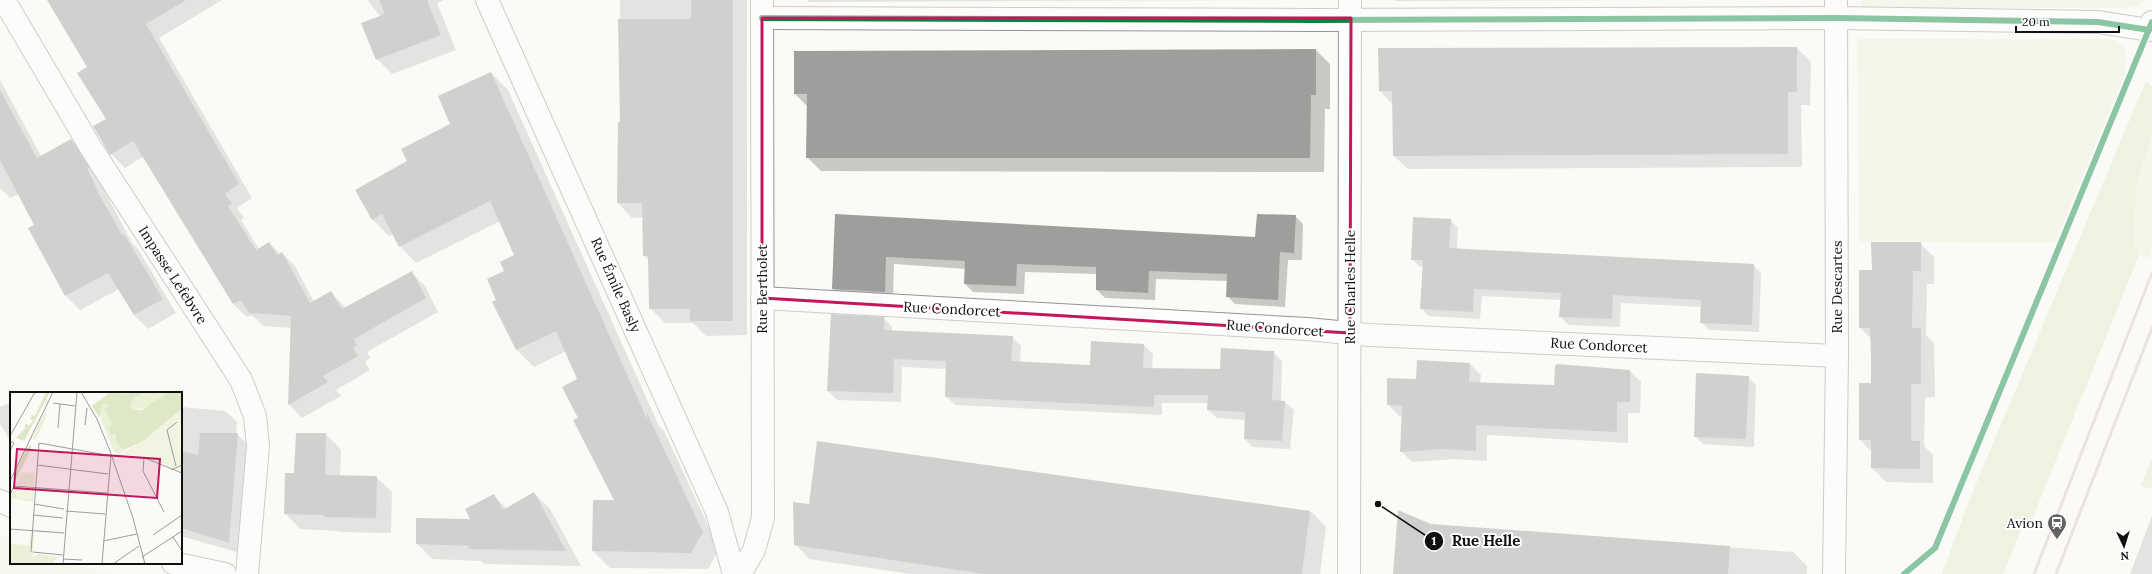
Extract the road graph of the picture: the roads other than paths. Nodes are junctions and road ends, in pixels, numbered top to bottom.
1 (4, 0) edge
2 (487, 0) edge
3 (762, 9) edge
4 (1350, 9) edge
5 (1836, 9) edge
6 (2150, 26) edge
7 (762, 298) junction
8 (1350, 333) junction
9 (1837, 356) junction
10 (0, 501) edge
11 (10, 506) edge
12 (178, 564) edge
13 (225, 574) edge
14 (247, 574) edge
15 (734, 574) edge
16 (740, 574) edge
17 (1350, 574) edge
18 (1834, 574) edge

1 - 14 street, Impasse Lefebvre
2 - 15 street, Rue Émile Basly
3 - 4 street
3 - 7 street, Rue Bertholet
4 - 5 street
4 - 8 street, Rue Charles Helle
5 - 6 street
5 - 9 street, Rue Descartes
7 - 8 street, Rue Condorcet
7 - 16 street, Rue Bertholet
8 - 9 street, Rue Condorcet
8 - 17 street, Rue Charles Helle
9 - 18 street, Rue Descartes
10 - 11 street
12 - 13 street

